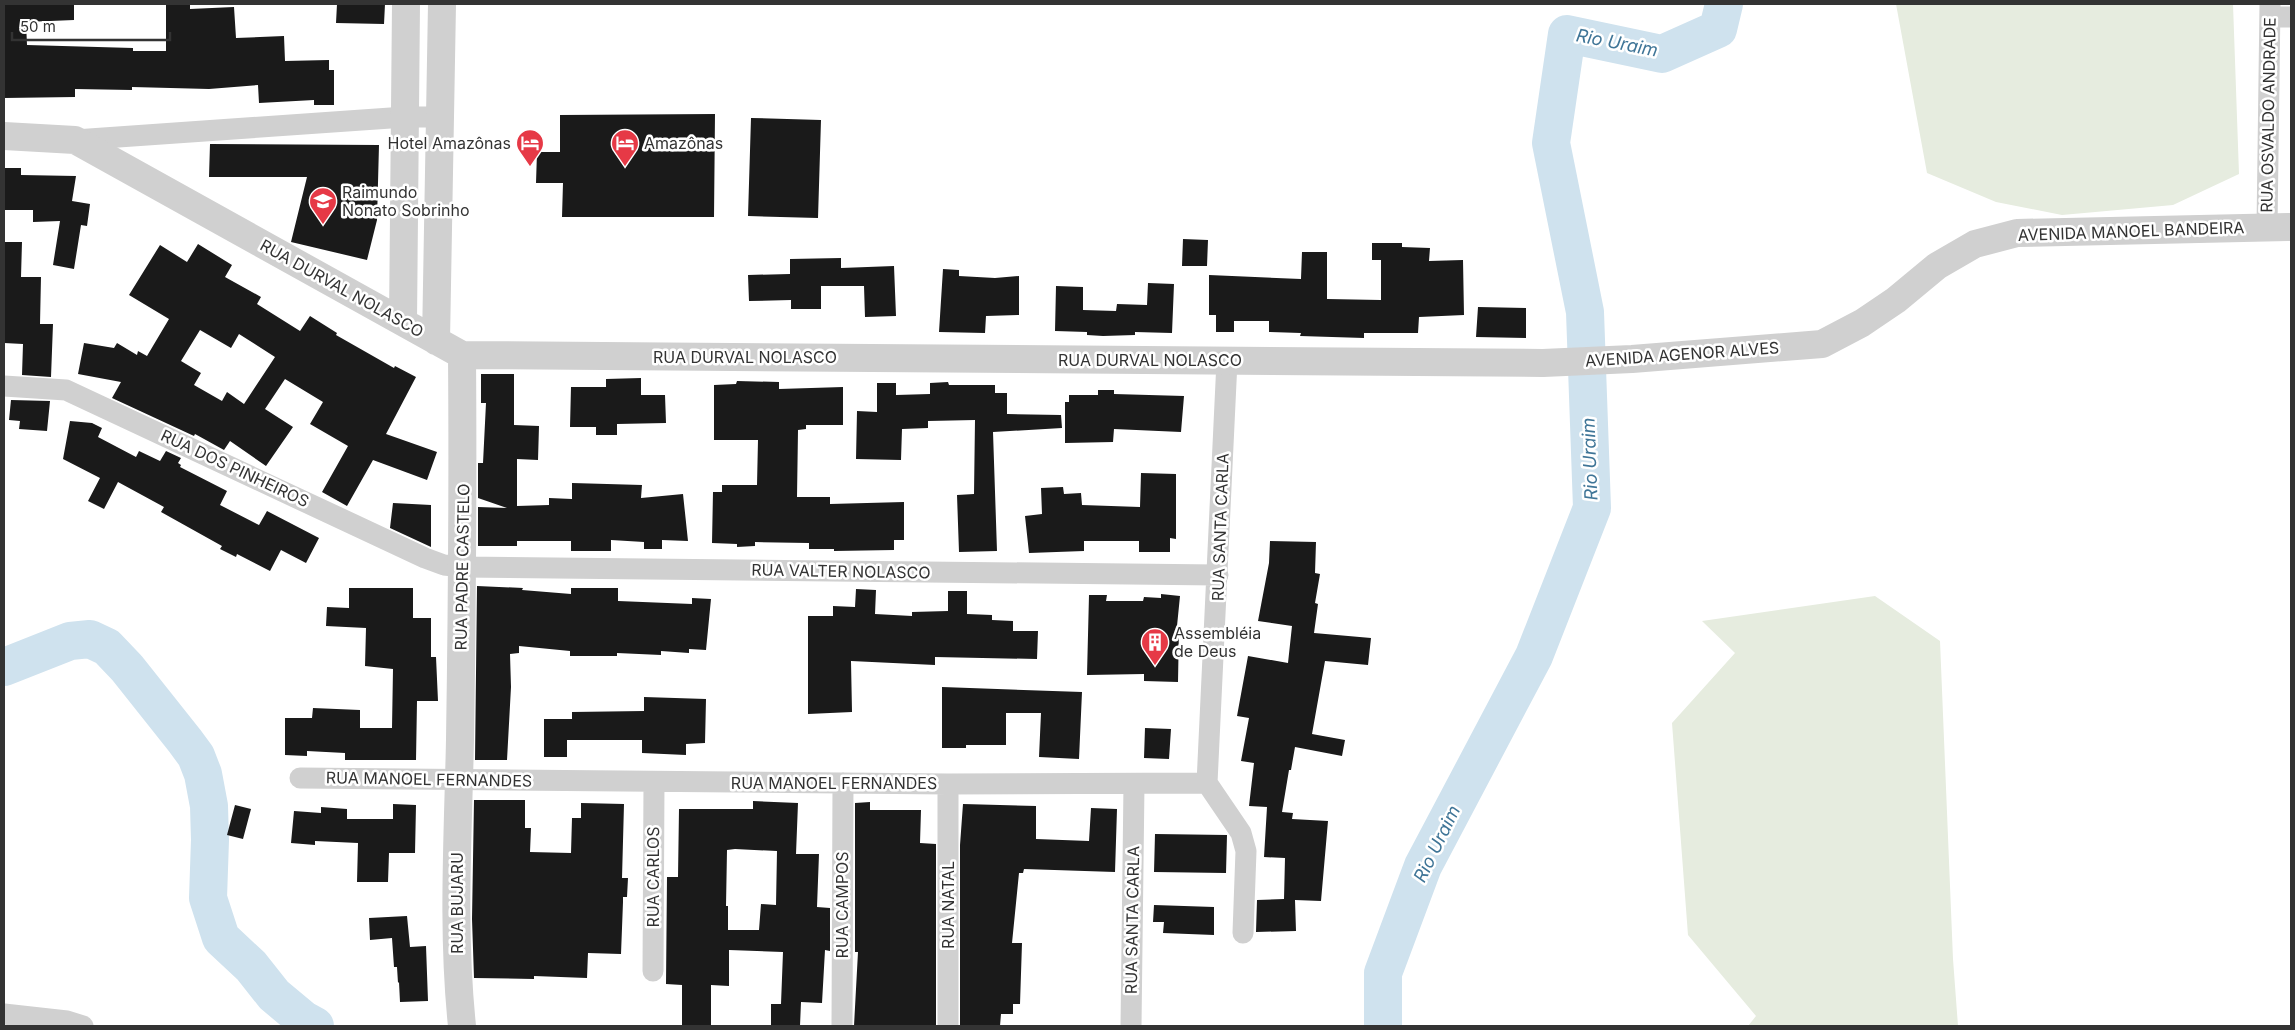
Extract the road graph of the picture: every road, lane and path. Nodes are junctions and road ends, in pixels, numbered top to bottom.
1 (406, 4) edge
2 (442, 4) edge
3 (2270, 10) edge
4 (2291, 17) edge
5 (405, 117) junction
6 (441, 117) junction
7 (4, 136) edge
8 (75, 140) junction
9 (2279, 227) edge
10 (403, 322) junction
11 (436, 341) junction
12 (1822, 344) joint
13 (462, 355) junction
14 (1226, 361) junction
15 (1543, 364) joint
16 (4, 386) edge
17 (463, 567) junction
18 (1218, 575) junction
19 (300, 778) dead end
20 (459, 779) junction
21 (654, 782) junction
22 (843, 783) junction
23 (1207, 783) junction
24 (948, 784) junction
25 (1134, 784) junction
26 (1243, 933) dead end
27 (653, 971) dead end
28 (4, 1014) edge
29 (83, 1026) edge
30 (462, 1026) edge
31 (842, 1026) edge
32 (948, 1026) edge
33 (1130, 1026) edge

1 - 5 street
2 - 6 street
3 - 4 street
3 - 9 street, RUA OSVALDO ANDRADE
5 - 6 street
5 - 8 street
5 - 10 street
6 - 11 street
7 - 8 street, RUA DURVAL NOLASCO
8 - 10 street, RUA DURVAL NOLASCO
9 - 12 street, AVENIDA MANOEL BANDEIRA
10 - 11 street, RUA DURVAL NOLASCO
11 - 13 street, RUA DURVAL NOLASCO
12 - 15 street, AVENIDA AGENOR ALVES
13 - 14 street, RUA DURVAL NOLASCO
13 - 17 street, RUA PADRE CASTELO
14 - 15 street, RUA DURVAL NOLASCO
14 - 18 street, RUA SANTA CARLA
16 - 17 street, RUA DOS PINHEIROS
17 - 18 street, RUA VALTER NOLASCO
17 - 20 street, RUA PADRE CASTELO
18 - 23 street, RUA SANTA CARLA
19 - 20 street, RUA MANOEL FERNANDES
20 - 21 street, RUA MANOEL FERNANDES
20 - 30 street, RUA BUJARU
21 - 22 street, RUA MANOEL FERNANDES
21 - 27 street, RUA CARLOS
22 - 24 street, RUA MANOEL FERNANDES
22 - 31 street, RUA CAMPOS
23 - 25 street, RUA MANOEL FERNANDES
23 - 26 street
24 - 25 street, RUA MANOEL FERNANDES
24 - 32 street, RUA NATAL
25 - 33 street, RUA SANTA CARLA
28 - 29 street

